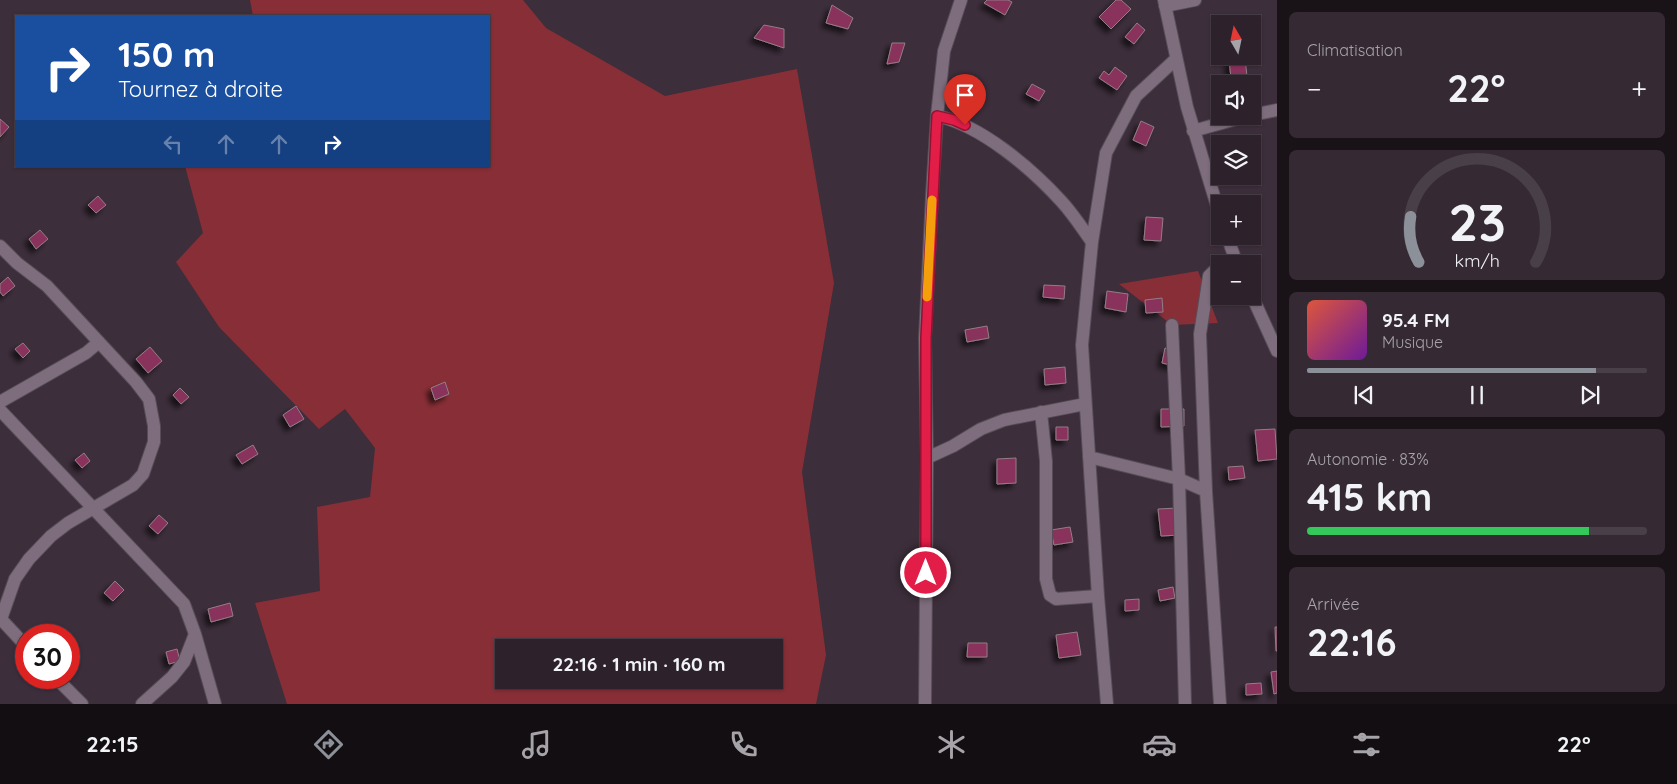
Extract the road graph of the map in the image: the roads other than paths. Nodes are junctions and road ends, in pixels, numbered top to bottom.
1 (961, 0) edge
2 (1195, 0) edge
3 (1165, 3) edge
4 (1176, 60) junction
5 (1277, 110) edge
6 (1261, 113) edge
7 (937, 116) junction
8 (1215, 125) edge
9 (1193, 131) junction
10 (1213, 195) edge
11 (1092, 242) junction
12 (0, 246) edge
13 (1211, 274) edge
14 (1256, 305) edge
15 (1172, 325) dead end
16 (99, 342) junction
17 (1277, 351) edge
18 (0, 402) edge
19 (1085, 404) junction
20 (0, 410) edge
21 (1041, 412) junction
22 (1089, 457) junction
23 (927, 458) junction
24 (1179, 479) junction
25 (1206, 491) junction
26 (92, 508) junction
27 (1098, 596) junction
28 (2, 623) edge
29 (195, 634) junction
30 (15, 635) edge
31 (67, 689) edge
32 (82, 704) edge
33 (142, 704) edge
34 (214, 704) edge
35 (925, 704) edge
36 (1107, 704) edge
37 (1185, 704) edge
38 (1220, 704) edge

1 - 7 street
2 - 3 street
3 - 4 street
4 - 9 street
4 - 11 street
5 - 6 street
7 - 11 street
7 - 23 street
8 - 9 street
9 - 10 street
11 - 19 street
12 - 16 street
13 - 25 street
14 - 17 street
15 - 24 street
16 - 18 street
16 - 26 street
19 - 21 street
19 - 22 street
20 - 26 street
21 - 23 street
21 - 27 street
22 - 24 street
22 - 27 street
23 - 35 street
24 - 25 street
24 - 37 street
25 - 38 street
26 - 28 street
26 - 29 street
27 - 36 street
28 - 30 street
29 - 33 street
29 - 34 street
31 - 32 street

